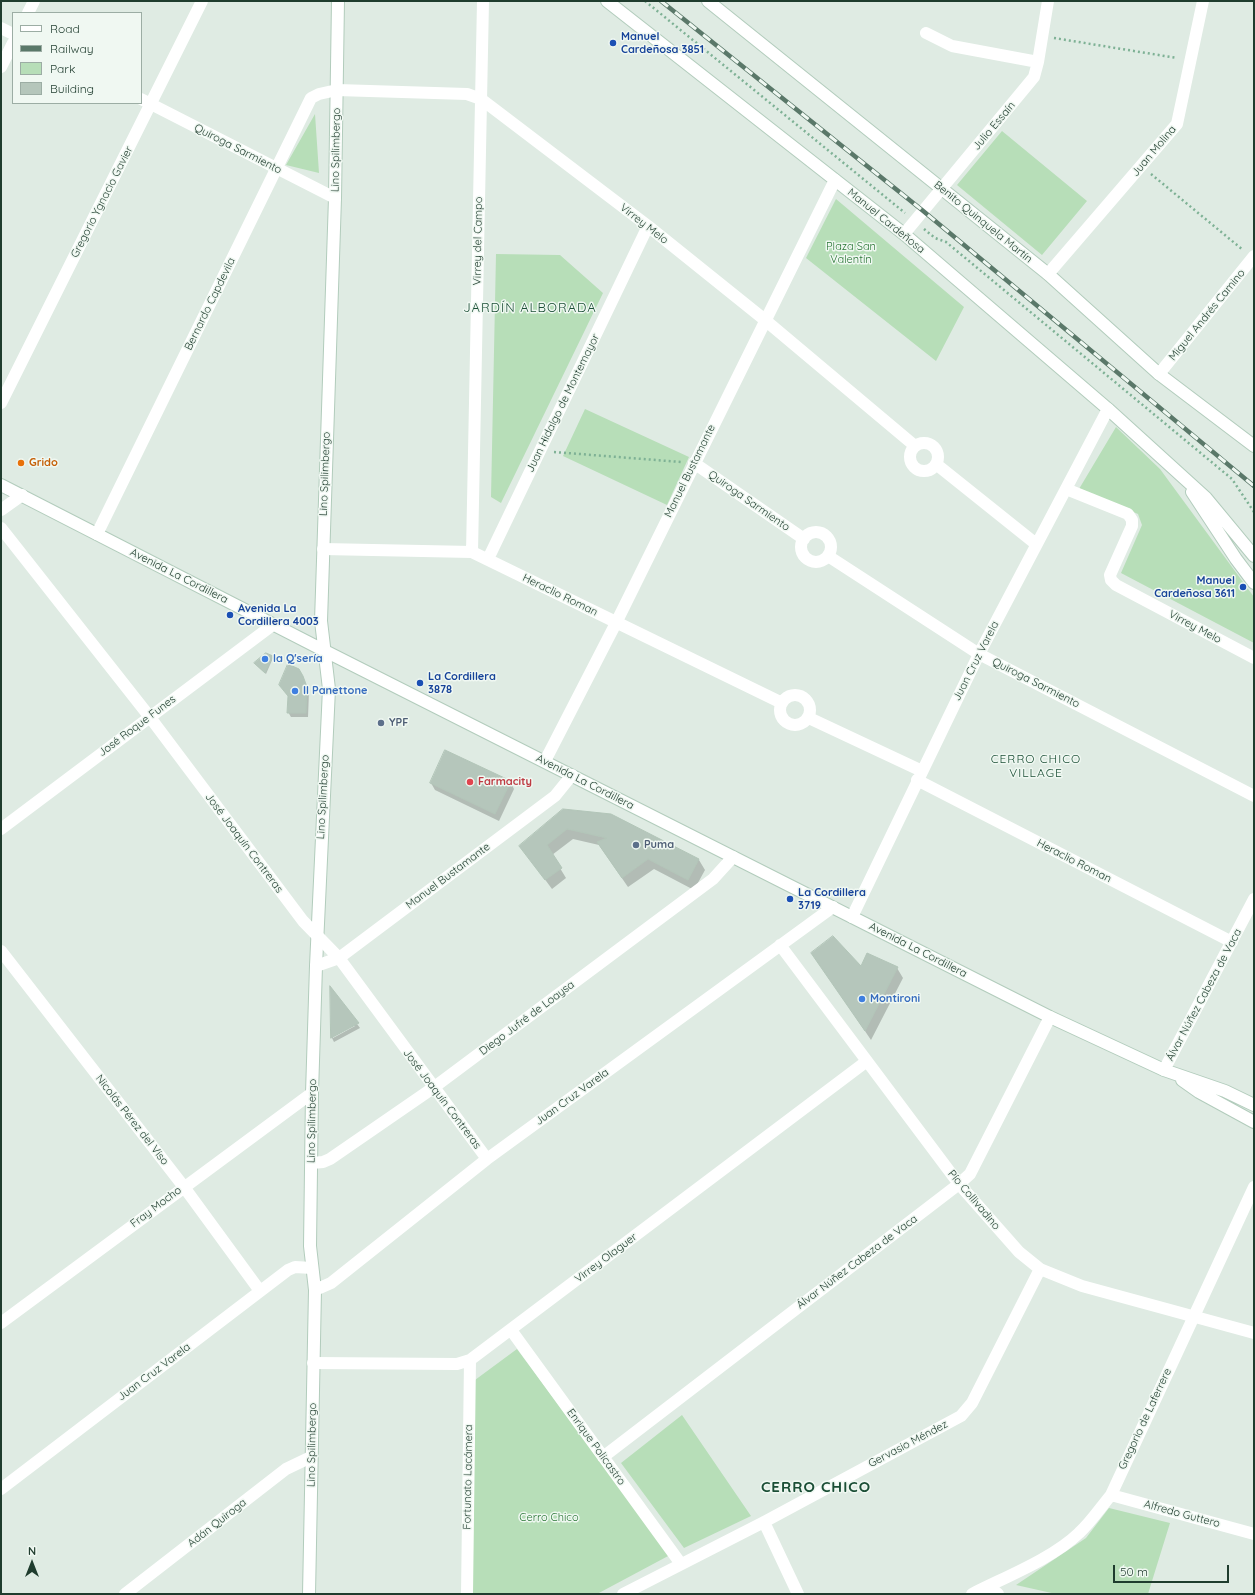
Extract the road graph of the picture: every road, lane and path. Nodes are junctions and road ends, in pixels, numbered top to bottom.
1 (34, 1) edge
2 (202, 1) edge
3 (338, 1) edge
4 (483, 1) edge
5 (607, 1) edge
6 (645, 1) edge
7 (708, 1) edge
8 (1048, 1) edge
9 (1203, 1) edge
10 (28, 12) edge
11 (1, 28) edge
12 (926, 33) dead end
13 (12, 34) edge
14 (1042, 36) junction
15 (12, 45) edge
16 (1190, 60) junction
17 (1038, 62) junction
18 (1, 67) edge
19 (337, 90) junction
20 (480, 100) junction
21 (146, 102) edge
22 (1142, 166) junction
23 (276, 169) junction
24 (835, 180) junction
25 (942, 188) junction
26 (335, 198) junction
27 (914, 221) junction
28 (648, 226) junction
29 (904, 234) junction
30 (1253, 257) edge
31 (1048, 274) junction
32 (765, 320) junction
33 (1159, 374) junction
34 (1, 403) edge
35 (1108, 409) junction
36 (915, 446) junction
37 (1254, 446) edge
38 (540, 450) junction
39 (1156, 452) junction
40 (694, 463) junction
41 (936, 464) junction
42 (1, 485) edge
43 (1066, 489) junction
44 (22, 495) junction
45 (1, 510) edge
46 (1254, 512) edge
47 (1, 528) edge
48 (97, 534) junction
49 (804, 539) junction
50 (1036, 544) junction
51 (323, 549) junction
52 (472, 552) junction
53 (828, 556) junction
54 (1254, 556) edge
55 (488, 559) junction
56 (1254, 583) edge
57 (616, 622) junction
58 (274, 624) junction
59 (325, 652) junction
60 (979, 654) junction
61 (1254, 658) edge
62 (782, 703) junction
63 (149, 716) junction
64 (809, 718) junction
65 (545, 762) junction
66 (572, 775) junction
67 (919, 776) junction
68 (1254, 796) edge
69 (1, 829) edge
70 (733, 857) junction
71 (1254, 899) edge
72 (833, 907) junction
73 (852, 917) junction
74 (317, 935) junction
75 (1232, 942) junction
76 (780, 945) junction
77 (1, 951) edge
78 (339, 958) junction
79 (316, 966) junction
80 (1050, 1017) junction
81 (867, 1061) junction
82 (1168, 1072) junction
83 (433, 1088) junction
84 (312, 1093) junction
85 (1254, 1105) edge
86 (1254, 1122) edge
87 (487, 1159) junction
88 (312, 1162) junction
89 (959, 1184) junction
90 (184, 1187) junction
91 (1254, 1187) edge
92 (312, 1268) junction
93 (1040, 1269) junction
94 (315, 1290) junction
95 (260, 1291) junction
96 (1193, 1316) junction
97 (1, 1323) edge
98 (511, 1330) junction
99 (1254, 1333) edge
100 (470, 1360) junction
101 (313, 1363) junction
102 (311, 1457) junction
103 (603, 1457) junction
104 (1, 1489) edge
105 (1111, 1494) junction
106 (764, 1522) junction
107 (1254, 1534) edge
108 (680, 1564) junction
109 (988, 1586) junction
110 (126, 1594) edge
111 (308, 1594) edge
112 (467, 1594) edge
113 (623, 1594) edge
114 (798, 1594) edge
115 (972, 1594) edge
116 (998, 1594) edge

1 - 10 street
2 - 21 street, Gregorio Ygnacio Gavier
3 - 19 street, Lino Spilimbergo
4 - 20 street, Virrey del Campo
5 - 24 street, Manuel Cardeñosa
6 - 27 path
7 - 25 street, Benito Quinquela Martín
8 - 14 street, Julio Essaín
9 - 16 street, Juan Molina
11 - 13 street
12 - 17 street
14 - 16 path
14 - 17 street, Julio Essaín
15 - 18 street
16 - 22 street, Juan Molina
17 - 25 street, Julio Essaín
19 - 20 street, Virrey Melo
19 - 23 street, Bernardo Capdevila
19 - 26 street, Lino Spilimbergo
20 - 28 street, Virrey Melo
20 - 52 street, Virrey del Campo
21 - 23 street, Quiroga Sarmiento
21 - 34 street, Gregorio Ygnacio Gavier
22 - 30 path
22 - 31 street, Juan Molina
23 - 26 street, Quiroga Sarmiento
23 - 48 street, Bernardo Capdevila
24 - 29 street, Manuel Cardeñosa
24 - 32 street, Manuel Bustamante
25 - 27 street, Julio Essaín
25 - 31 street, Benito Quinquela Martín
26 - 51 street, Lino Spilimbergo
27 - 29 street, Julio Essaín
27 - 46 path
28 - 32 street, Virrey Melo
28 - 38 street, Juan Hidalgo de Montemayor
29 - 35 street, Manuel Cardeñosa
30 - 33 street, Miguel Andrés Camino
31 - 33 street, Benito Quinquela Martín
32 - 36 street, Virrey Melo
32 - 40 street, Manuel Bustamante
33 - 37 street, Benito Quinquela Martín
35 - 39 street, Manuel Cardeñosa
35 - 43 street, Juan Cruz Varela
36 - 41 street
36 - 41 street
38 - 40 path
38 - 55 street, Juan Hidalgo de Montemayor
39 - 54 street, Manuel Cardeñosa
39 - 56 street, Manuel Cardeñosa
40 - 49 street, Quiroga Sarmiento
40 - 57 street, Manuel Bustamante
41 - 50 street
42 - 44 street, Avenida La Cordillera
43 - 50 street, Juan Cruz Varela
43 - 61 street, Virrey Melo
44 - 45 street
44 - 48 street, Avenida La Cordillera
47 - 63 street, José Joaquín Contreras
48 - 58 street, Avenida La Cordillera
49 - 53 street
49 - 53 street
50 - 60 street, Juan Cruz Varela
51 - 52 street, Heraclio Roman
51 - 59 street, Lino Spilimbergo
52 - 55 street, Heraclio Roman
53 - 60 street, Quiroga Sarmiento
55 - 57 street, Heraclio Roman
57 - 62 street, Heraclio Roman
57 - 65 street, Manuel Bustamante
58 - 59 street, Avenida La Cordillera
58 - 63 street, José Roque Funes
59 - 65 street, Avenida La Cordillera
59 - 74 street, Lino Spilimbergo
60 - 67 street, Juan Cruz Varela
60 - 68 street, Quiroga Sarmiento
62 - 64 street
62 - 64 street
63 - 69 street, José Roque Funes
63 - 74 street, José Joaquín Contreras
64 - 67 street, Heraclio Roman
65 - 66 street, Avenida La Cordillera
66 - 70 street, Avenida La Cordillera
66 - 78 street, Manuel Bustamante
67 - 73 street, Juan Cruz Varela
67 - 75 street, Heraclio Roman
70 - 72 street, Avenida La Cordillera
70 - 83 street, Diego Jufré de Loaysa
71 - 75 street, Álvar Núñez Cabeza de Vaca
72 - 73 street, Avenida La Cordillera
72 - 76 street, Juan Cruz Varela
73 - 80 street, Avenida La Cordillera
74 - 78 street, José Joaquín Contreras
74 - 79 street, Lino Spilimbergo
75 - 82 street, Álvar Núñez Cabeza de Vaca
76 - 81 street, Pío Collivadino
76 - 87 street, Juan Cruz Varela
77 - 90 street, Nicolás Pérez del Viso
78 - 79 street, Manuel Bustamante
78 - 83 street, José Joaquín Contreras
79 - 84 street, Lino Spilimbergo
80 - 82 street, Avenida La Cordillera
80 - 89 street, Álvar Núñez Cabeza de Vaca
81 - 89 street, Pío Collivadino
81 - 98 street, Virrey Olaguer
82 - 85 street, Avenida La Cordillera
82 - 86 street, Avenida La Cordillera
83 - 87 street, José Joaquín Contreras
83 - 88 street, Diego Jufré de Loaysa
84 - 88 street, Lino Spilimbergo
84 - 90 street, Fray Mocho
87 - 94 street, Juan Cruz Varela
88 - 92 street, Lino Spilimbergo
89 - 93 street, Pío Collivadino
89 - 103 street, Álvar Núñez Cabeza de Vaca
90 - 95 street, Nicolás Pérez del Viso
90 - 97 street, Fray Mocho
91 - 96 street, Gregorio de Laferrere
92 - 94 street, Lino Spilimbergo
92 - 95 street, Juan Cruz Varela
93 - 96 street, Pío Collivadino
93 - 106 street, Gervasio Méndez
94 - 101 street, Lino Spilimbergo
95 - 104 street, Juan Cruz Varela
96 - 99 street, Pío Collivadino
96 - 105 street, Gregorio de Laferrere
98 - 100 street, Virrey Olaguer
98 - 103 street, Enrique Policastro
100 - 101 street, Virrey Olaguer
100 - 112 street, Fortunato Lacámera
101 - 102 street, Lino Spilimbergo
102 - 110 street, Adán Quiroga
102 - 111 street, Lino Spilimbergo
103 - 108 street, Enrique Policastro
105 - 107 street, Alfredo Guttero
105 - 109 street, Gregorio de Laferrere
106 - 108 street, Gervasio Méndez
106 - 114 street
108 - 113 street, Gervasio Méndez
109 - 115 street, Gregorio de Laferrere
109 - 116 street

